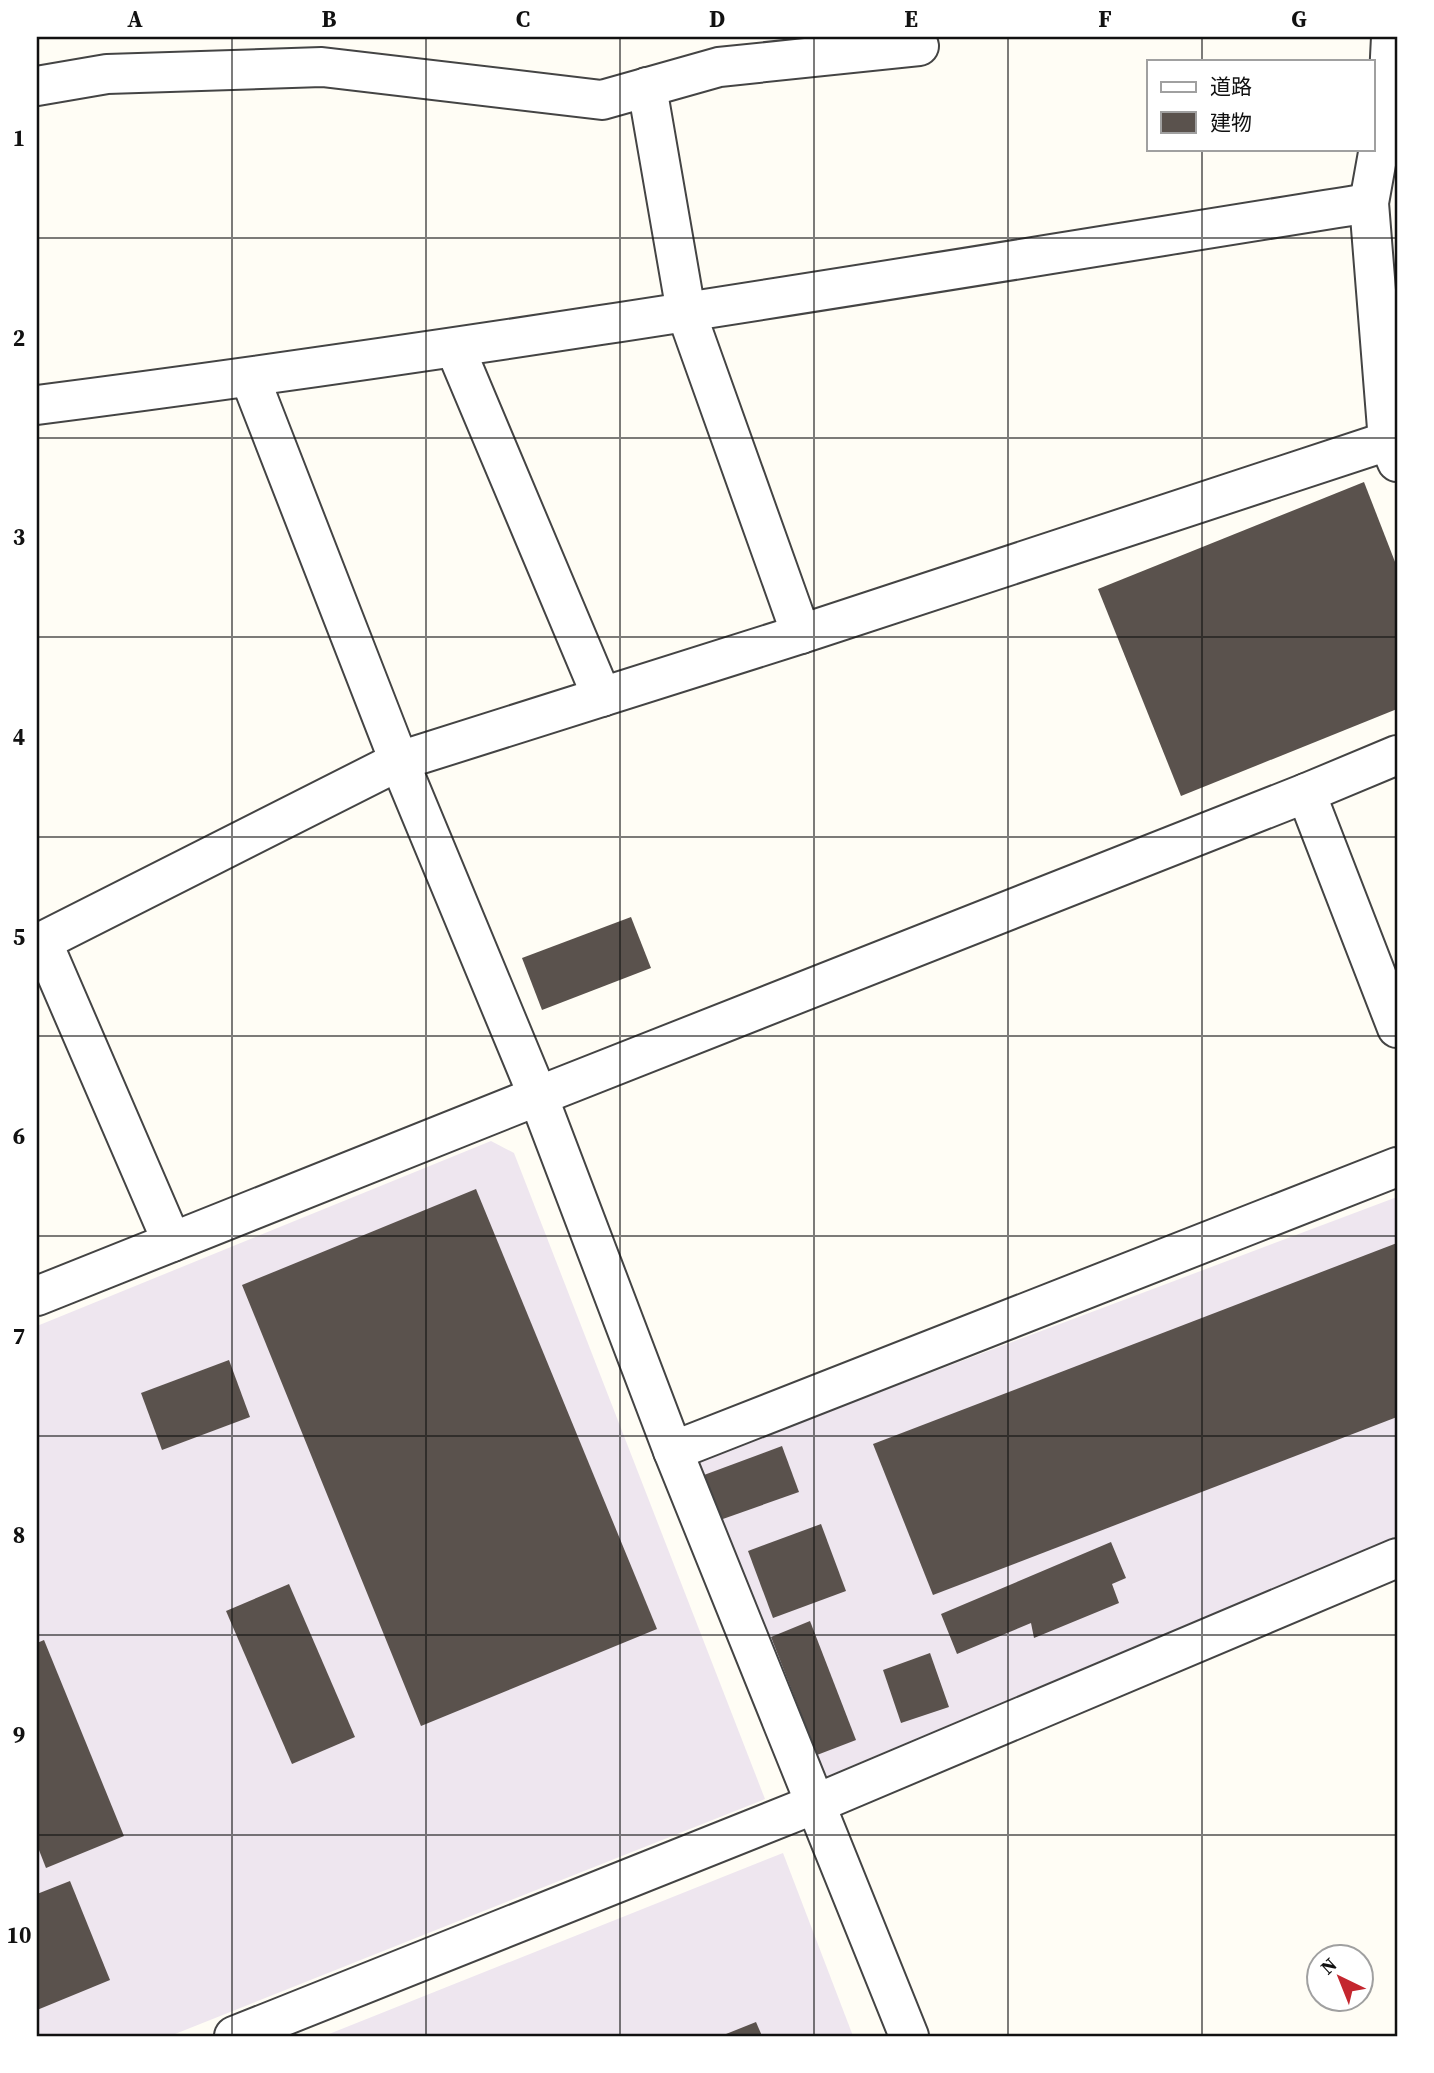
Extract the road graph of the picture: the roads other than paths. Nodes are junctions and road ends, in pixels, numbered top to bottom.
1 (1391, 37) edge
2 (919, 46) dead end
3 (37, 86) edge
4 (647, 87) junction
5 (1369, 203) junction
6 (686, 312) junction
7 (455, 348) junction
8 (250, 378) junction
9 (37, 405) edge
10 (1394, 447) edge
11 (801, 634) junction
12 (602, 697) junction
13 (1397, 755) edge
14 (399, 761) junction
15 (1306, 793) junction
16 (40, 942) edge
17 (1397, 1028) edge
18 (538, 1096) junction
19 (1397, 1167) edge
20 (172, 1242) junction
21 (37, 1296) edge
22 (673, 1451) junction
23 (1397, 1558) edge
24 (815, 1804) junction
25 (234, 2036) edge
26 (909, 2036) edge

1 - 5 street
2 - 4 street
3 - 4 street
4 - 6 street
5 - 6 street
5 - 10 street
6 - 7 street
6 - 11 street
7 - 8 street
7 - 12 street
8 - 9 street
8 - 14 street
10 - 11 street
11 - 12 street
12 - 14 street
13 - 15 street
14 - 16 street
14 - 18 street
15 - 17 street
15 - 18 street
16 - 20 street
18 - 20 street
18 - 22 street
19 - 22 street
20 - 21 street
22 - 24 street
23 - 24 street
24 - 25 street
24 - 26 street

